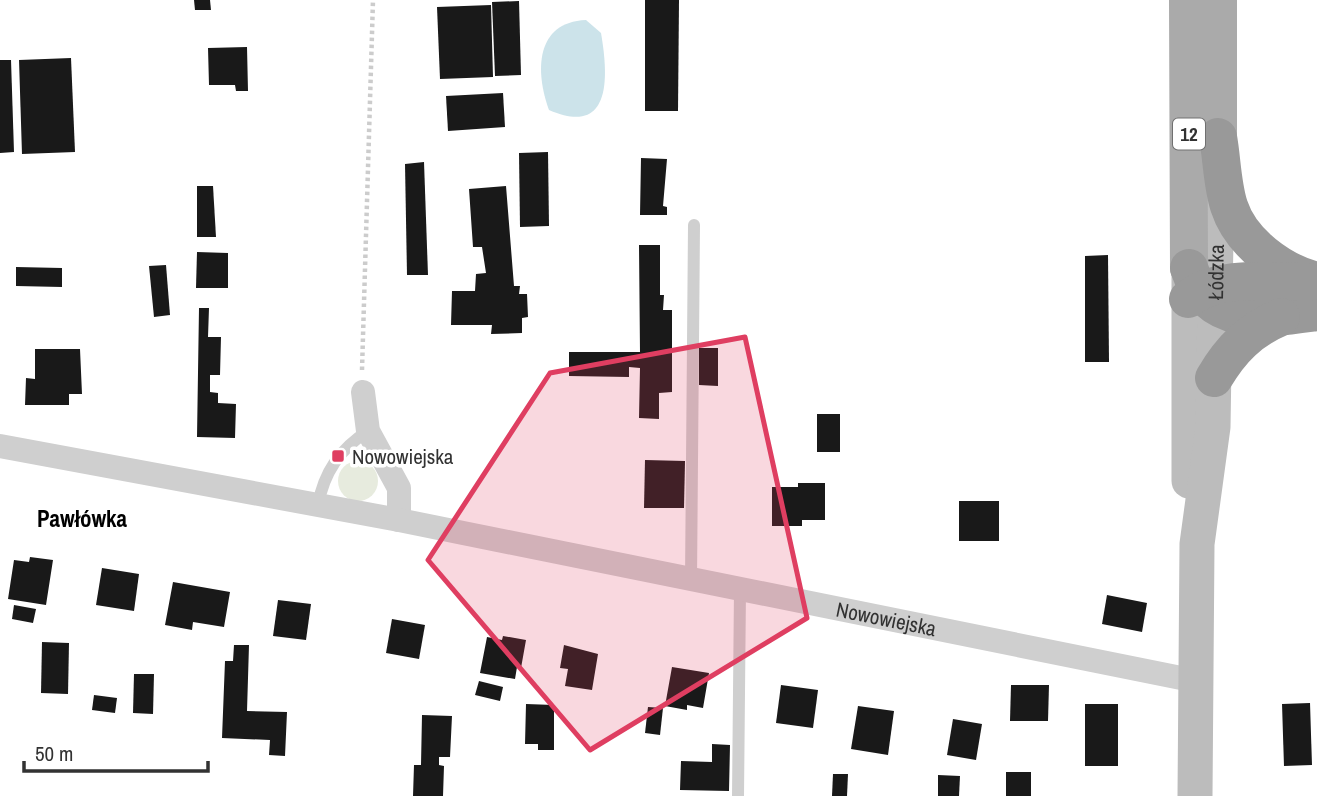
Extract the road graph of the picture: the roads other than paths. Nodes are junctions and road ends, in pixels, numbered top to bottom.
1 (1188, 0) edge
2 (1218, 0) edge
3 (1218, 136) junction
4 (694, 225) dead end
5 (1317, 281) edge
6 (1201, 290) junction
7 (1299, 315) edge
8 (1214, 378) junction
9 (363, 392) road end
10 (368, 430) junction
11 (0, 446) edge
12 (318, 505) junction
13 (399, 520) junction
14 (1197, 544) junction
15 (691, 580) junction
16 (740, 589) junction
17 (1196, 681) junction
18 (738, 796) edge
19 (1195, 796) edge

1 - 6 main road, Łódzka / 12
2 - 3 main road, Łódzka / 12
3 - 5 highway, 12
3 - 6 main road, Łódzka / 12
4 - 15 lane
5 - 6 highway
6 - 7 highway
6 - 8 main road, Łódzka
6 - 14 main road, Łódzka
7 - 8 highway
8 - 14 main road, Łódzka
9 - 10 street
10 - 12 lane
10 - 13 street
11 - 12 street, Nowowiejska
12 - 13 street, Nowowiejska
13 - 15 street, Nowowiejska
14 - 17 main road, Łódzka
15 - 16 street, Nowowiejska
16 - 17 street, Nowowiejska
16 - 18 lane
17 - 19 main road, Łódzka

